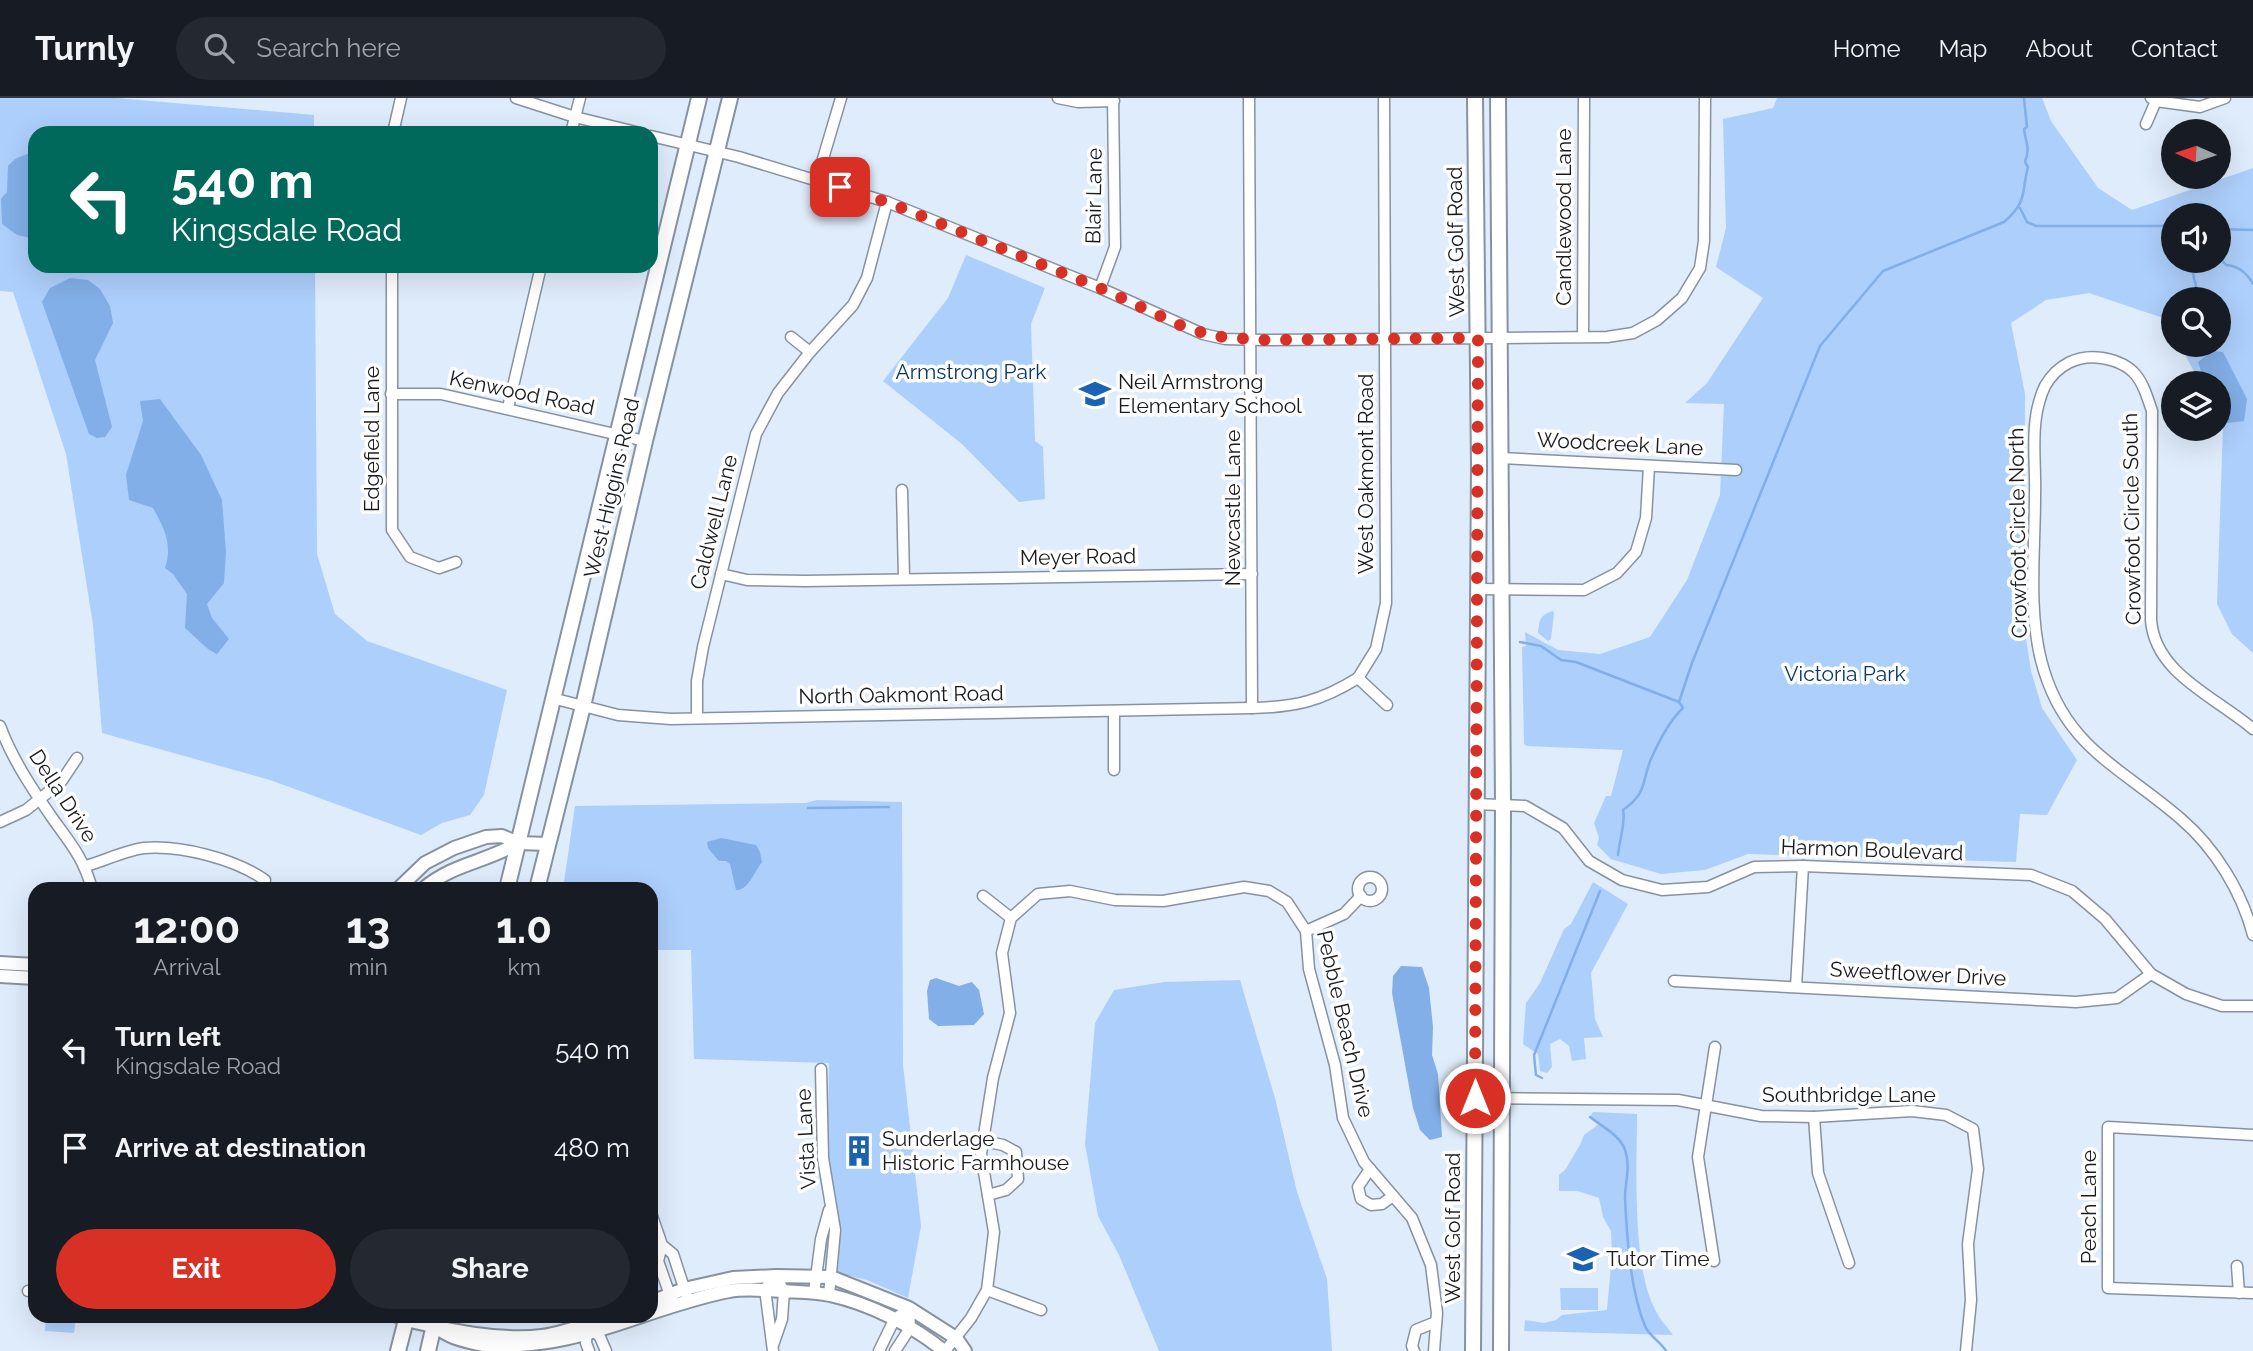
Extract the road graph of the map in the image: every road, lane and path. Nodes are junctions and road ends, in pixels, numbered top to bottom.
1 (401, 98) edge
2 (516, 98) edge
3 (580, 98) edge
4 (699, 98) edge
5 (730, 98) edge
6 (841, 98) edge
7 (1058, 98) edge
8 (1249, 98) edge
9 (1384, 98) edge
10 (1475, 98) edge
11 (1498, 98) edge
12 (1584, 98) edge
13 (1705, 98) edge
14 (2225, 98) edge
15 (2154, 99) edge
16 (1114, 100) edge
17 (575, 117) junction
18 (2146, 124) dead end
19 (395, 126) edge
20 (573, 126) edge
21 (612, 126) edge
22 (658, 138) edge
23 (686, 144) junction
24 (716, 151) junction
25 (817, 179) junction
26 (887, 202) junction
27 (658, 260) edge
28 (392, 273) edge
29 (539, 273) edge
30 (655, 273) edge
31 (1100, 288) junction
32 (1583, 336) junction
33 (791, 337) dead end
34 (1478, 338) junction
35 (1499, 338) junction
36 (1251, 340) junction
37 (1385, 340) junction
38 (810, 352) junction
39 (2045, 386) joint
40 (391, 394) junction
41 (508, 408) junction
42 (616, 435) junction
43 (645, 441) junction
44 (1501, 458) junction
45 (1649, 466) junction
46 (1736, 470) dead end
47 (902, 490) dead end
48 (456, 562) dead end
49 (1252, 574) junction
50 (721, 575) junction
51 (904, 578) junction
52 (1478, 589) junction
53 (1502, 589) junction
54 (1358, 678) junction
55 (552, 698) junction
56 (1387, 705) dead end
57 (583, 706) junction
58 (1252, 708) junction
59 (1114, 711) junction
60 (697, 717) junction
61 (0, 726) edge
62 (2253, 729) edge
63 (77, 758) dead end
64 (1114, 770) dead end
65 (40, 800) junction
66 (1475, 804) junction
67 (1503, 805) junction
68 (0, 822) edge
69 (518, 844) junction
70 (548, 844) junction
71 (86, 866) junction
72 (1803, 866) junction
73 (265, 880) dead end
74 (90, 882) edge
75 (405, 882) edge
76 (433, 882) edge
77 (509, 882) edge
78 (539, 882) edge
79 (984, 896) dead end
80 (1361, 897) dead end
81 (1011, 918) junction
82 (1306, 931) junction
83 (2253, 935) edge
84 (0, 963) edge
85 (28, 965) edge
86 (2151, 974) junction
87 (0, 976) edge
88 (28, 978) edge
89 (1674, 981) dead end
90 (1796, 987) junction
91 (2253, 1006) edge
92 (1715, 1047) dead end
93 (821, 1069) dead end
94 (1475, 1098) junction
95 (1503, 1098) junction
96 (1706, 1105) junction
97 (1814, 1117) junction
98 (2253, 1135) edge
99 (983, 1141) junction
100 (1370, 1169) junction
101 (988, 1195) junction
102 (1393, 1196) junction
103 (830, 1206) junction
104 (658, 1237) edge
105 (662, 1244) junction
106 (658, 1254) edge
107 (673, 1254) junction
108 (658, 1261) edge
109 (1714, 1261) dead end
110 (1849, 1263) dead end
111 (2237, 1266) dead end
112 (658, 1272) edge
113 (776, 1276) junction
114 (816, 1276) junction
115 (831, 1277) junction
116 (684, 1289) junction
117 (765, 1289) junction
118 (987, 1290) junction
119 (785, 1291) junction
120 (814, 1293) junction
121 (2239, 1293) junction
122 (2253, 1293) edge
123 (829, 1295) junction
124 (658, 1302) edge
125 (672, 1302) junction
126 (688, 1302) junction
127 (909, 1308) junction
128 (658, 1309) edge
129 (1041, 1310) dead end
130 (894, 1320) junction
131 (1436, 1322) junction
132 (400, 1323) edge
133 (435, 1323) edge
134 (437, 1323) edge
135 (444, 1323) edge
136 (629, 1323) edge
137 (588, 1324) junction
138 (910, 1328) junction
139 (600, 1337) junction
140 (956, 1338) junction
141 (588, 1347) edge
142 (773, 1348) edge
143 (398, 1351) edge
144 (428, 1351) edge
145 (606, 1351) edge
146 (879, 1351) edge
147 (895, 1351) edge
148 (945, 1351) edge
149 (965, 1351) edge
150 (1414, 1351) edge
151 (1434, 1351) edge
152 (1473, 1351) edge
153 (1501, 1351) edge
154 (1966, 1351) edge

1 - 19 street
2 - 17 street
3 - 17 street
4 - 23 main road, West Higgins Road
5 - 24 main road, West Higgins Road
6 - 25 street
7 - 16 street, Blair Lane
8 - 36 street, Newcastle Lane
9 - 37 street, West Oakmont Road
10 - 34 main road, West Golf Road
11 - 35 main road, West Golf Road
12 - 32 street, Candlewood Lane
13 - 32 street
14 - 15 street
15 - 18 street
16 - 31 street, Blair Lane
17 - 20 street
17 - 21 street
22 - 23 street
23 - 24 street
23 - 27 main road, West Higgins Road
24 - 25 street
24 - 43 main road, West Higgins Road
25 - 26 street
26 - 31 street
26 - 38 street, Caldwell Lane
28 - 40 street, Edgefield Lane
29 - 41 street
30 - 42 main road, West Higgins Road
31 - 36 street
32 - 35 street
33 - 38 street
34 - 35 street
34 - 37 street
34 - 52 main road, West Golf Road
35 - 44 main road, West Golf Road
36 - 37 street
36 - 49 street, Newcastle Lane
37 - 54 street, West Oakmont Road
38 - 50 street, Caldwell Lane
39 - 62 street, Crowfoot Circle South
39 - 83 street, Crowfoot Circle North
40 - 41 street, Kenwood Road
40 - 48 street, Edgefield Lane
41 - 42 street, Kenwood Road
42 - 43 street, Kenwood Road
42 - 55 main road, West Higgins Road
43 - 57 main road, West Higgins Road
44 - 45 street, Woodcreek Lane
44 - 53 main road, West Golf Road
45 - 46 street, Woodcreek Lane
45 - 53 street
47 - 51 street
49 - 51 street, Meyer Road
49 - 58 street, Newcastle Lane
50 - 51 street, Meyer Road
50 - 60 street, Caldwell Lane
52 - 53 street
52 - 66 main road, West Golf Road
53 - 67 main road, West Golf Road
54 - 56 street
54 - 58 street, North Oakmont Road
55 - 57 street, North Oakmont Road
55 - 69 main road, West Higgins Road
57 - 60 street, North Oakmont Road
57 - 70 main road, West Higgins Road
58 - 59 street, North Oakmont Road
59 - 60 street, North Oakmont Road
59 - 64 street
61 - 65 street, Della Drive
63 - 65 street
65 - 68 street
65 - 71 street, Della Drive
66 - 67 street, Harmon Boulevard
66 - 94 main road, West Golf Road
67 - 72 street, Harmon Boulevard
67 - 95 main road, West Golf Road
69 - 70 street
69 - 75 street
69 - 76 street
69 - 77 main road, West Higgins Road
70 - 78 main road, West Higgins Road
71 - 73 street
71 - 74 street, Della Drive
72 - 86 street, Harmon Boulevard
72 - 90 street
79 - 81 street
80 - 82 street
81 - 82 street, Pebble Beach Drive
81 - 99 street
82 - 100 street, Pebble Beach Drive
84 - 85 street
86 - 90 street, Sweetflower Drive
86 - 91 street, Harmon Boulevard
87 - 88 street
89 - 90 street, Sweetflower Drive
92 - 96 street
93 - 103 street, Vista Lane
94 - 95 street, Southbridge Lane
94 - 152 main road, West Golf Road
95 - 96 street, Southbridge Lane
95 - 153 main road, West Golf Road
96 - 97 street, Southbridge Lane
96 - 109 street
97 - 110 street
97 - 154 street, Southbridge Lane
98 - 121 street, Peach Lane
99 - 101 street
99 - 101 street
100 - 102 street, Pebble Beach Drive
100 - 102 street
101 - 118 street
102 - 131 street, Pebble Beach Drive
103 - 114 street, Vista Lane
103 - 115 street, Vista Lane
104 - 105 street
105 - 106 street
105 - 107 street
107 - 108 street
107 - 116 street
111 - 121 street
112 - 125 street
113 - 114 street
113 - 116 street
113 - 117 street
113 - 119 street
114 - 115 street
114 - 120 street, Vista Lane
115 - 123 street, Vista Lane
115 - 127 street
116 - 125 street
116 - 126 street
117 - 119 street
117 - 126 street
117 - 142 street
118 - 129 street
118 - 140 street
119 - 120 street
119 - 142 street
120 - 123 street
121 - 122 street
123 - 130 street
124 - 125 street
125 - 126 street
125 - 128 street
127 - 130 street
127 - 138 street
127 - 140 street
130 - 138 street
130 - 146 street
131 - 150 street
131 - 151 street, Pebble Beach Drive
132 - 143 main road
133 - 144 main road
134 - 141 street
135 - 137 street
136 - 139 street
137 - 139 street
137 - 141 street
138 - 147 street
138 - 148 street
139 - 141 street
139 - 145 street
140 - 148 street
140 - 149 street

